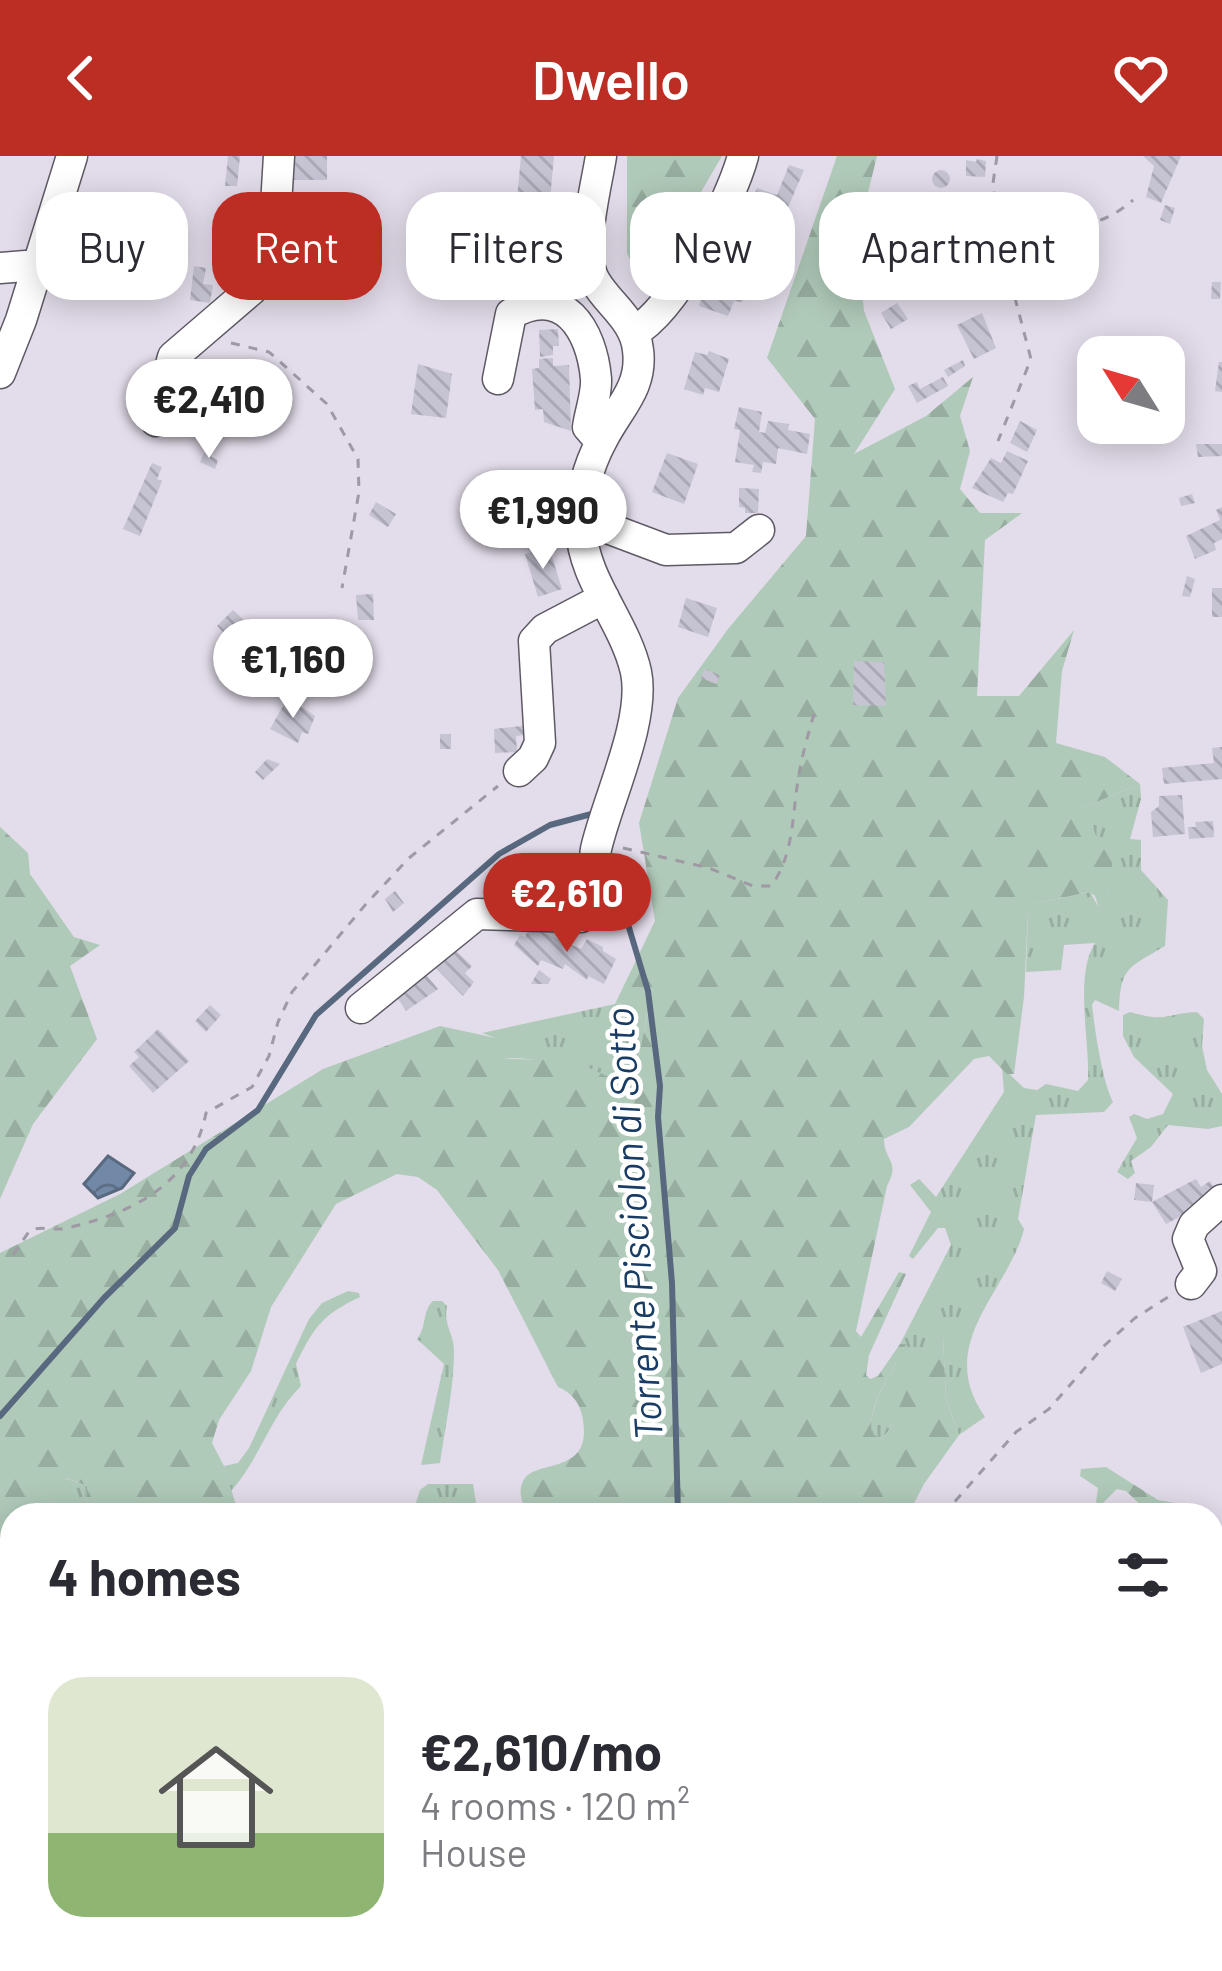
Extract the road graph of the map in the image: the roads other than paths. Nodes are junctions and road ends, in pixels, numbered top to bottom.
1 (72, 156) edge
2 (279, 156) edge
3 (601, 156) edge
4 (743, 156) edge
5 (61, 192) edge
6 (36, 266) edge
7 (0, 268) edge
8 (36, 272) edge
9 (639, 329) junction
10 (0, 373) edge
11 (498, 379) dead end
12 (156, 422) dead end
13 (601, 442) junction
14 (591, 521) junction
15 (759, 530) dead end
16 (604, 598) junction
17 (519, 771) road end
18 (361, 1008) dead end
19 (1222, 1200) edge
20 (1191, 1284) road end

1 - 5 street
2 - 12 street
3 - 9 street
4 - 9 street
6 - 7 street
8 - 10 street
9 - 13 street
11 - 13 street
13 - 14 street
14 - 15 street
14 - 16 street
16 - 17 street
16 - 18 street
19 - 20 street

